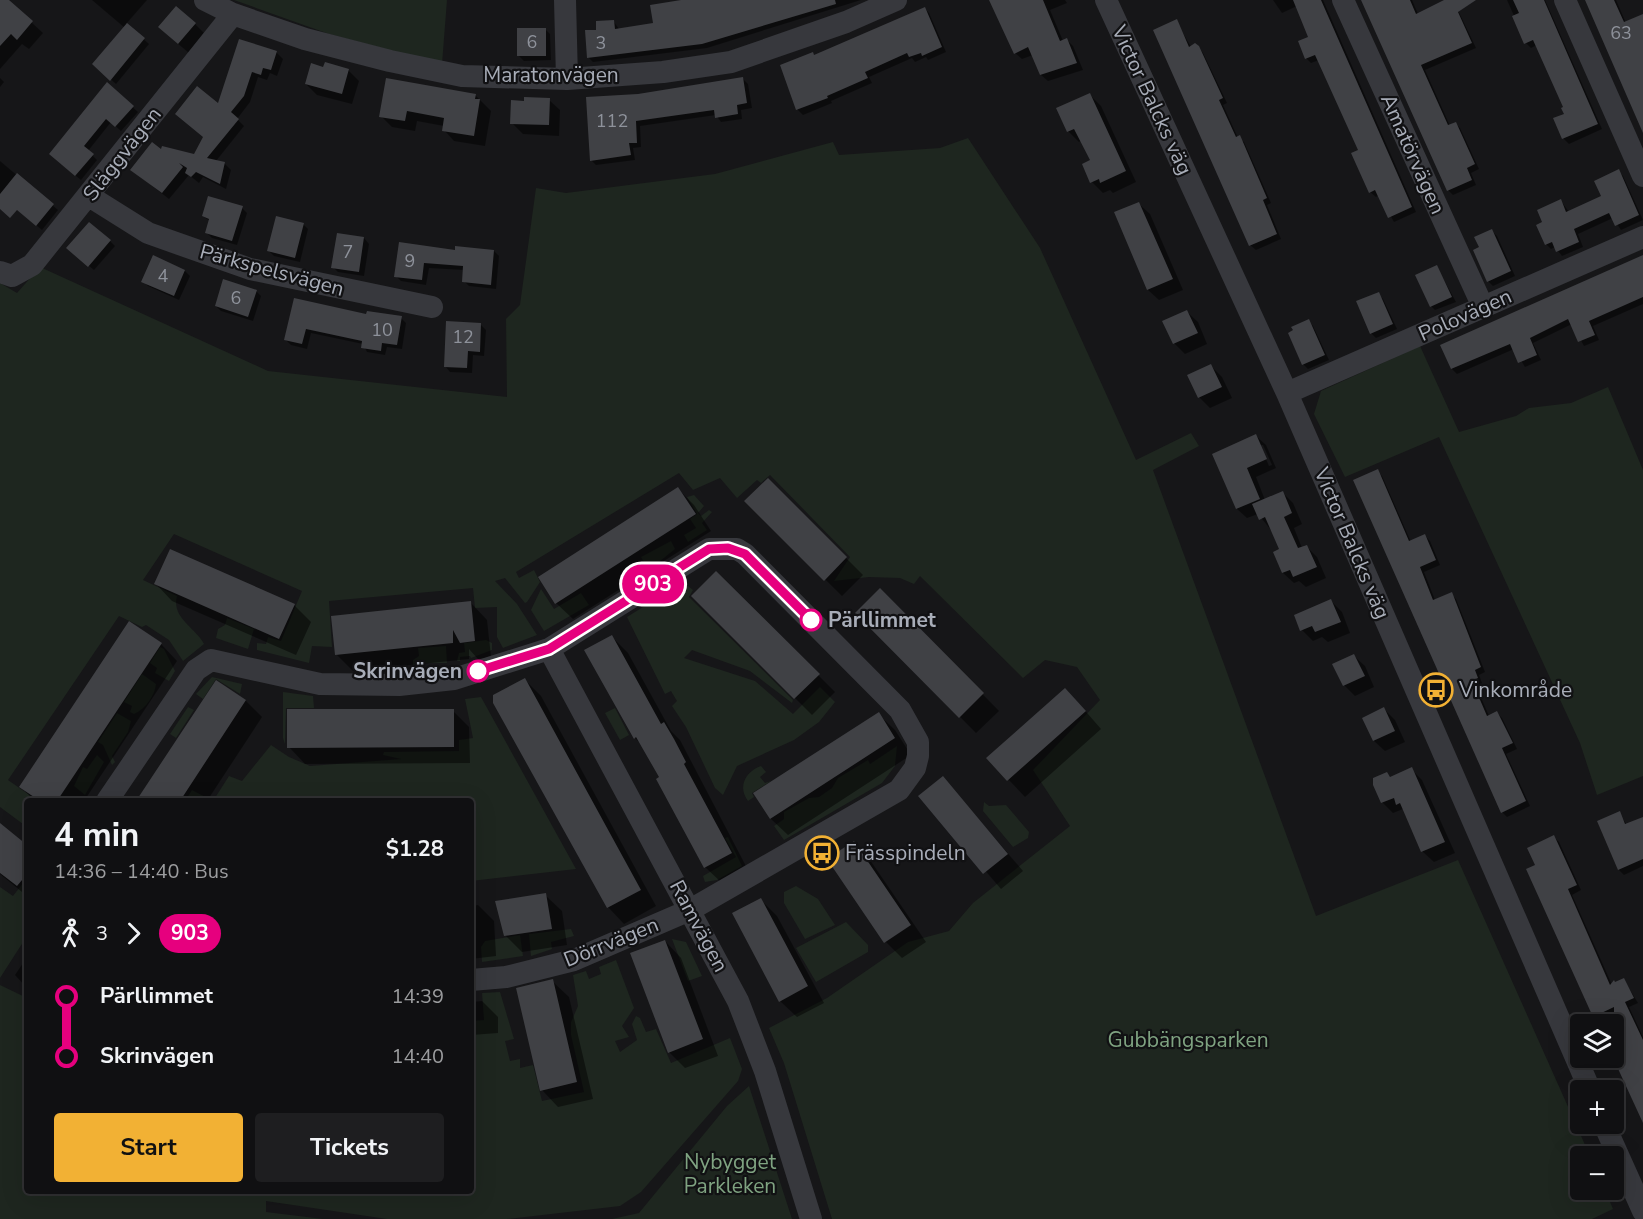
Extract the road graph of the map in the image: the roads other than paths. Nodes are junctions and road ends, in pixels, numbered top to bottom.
1 (205, 0) edge
2 (565, 0) edge
3 (896, 0) edge
4 (1106, 0) edge
5 (1343, 0) edge
6 (1565, 0) edge
7 (233, 14) junction
8 (567, 79) junction
9 (1643, 176) edge
10 (89, 196) junction
11 (1643, 237) edge
12 (0, 272) edge
13 (432, 307) dead end
14 (1483, 307) junction
15 (1287, 393) junction
16 (549, 649) junction
17 (109, 798) edge
18 (690, 910) junction
19 (474, 980) edge
20 (1586, 1080) edge
21 (1608, 1134) edge
22 (1643, 1211) edge
23 (811, 1219) edge

1 - 7 street, Maratonvägen
2 - 8 street
3 - 8 street, Maratonvägen
4 - 15 street, Victor Balcks väg
5 - 14 street, Amatörvägen
6 - 9 street
7 - 8 street, Maratonvägen
7 - 10 street, Släggvägen
10 - 12 street, Släggvägen
10 - 13 street, Pärkspelsvägen
11 - 14 street, Polovägen
14 - 15 street, Polovägen
15 - 20 street, Victor Balcks väg
16 - 17 street
16 - 18 street, Ramvägen
16 - 18 street, Dörrvägen
18 - 19 street, Dörrvägen
18 - 23 street, Ramvägen
21 - 22 street

